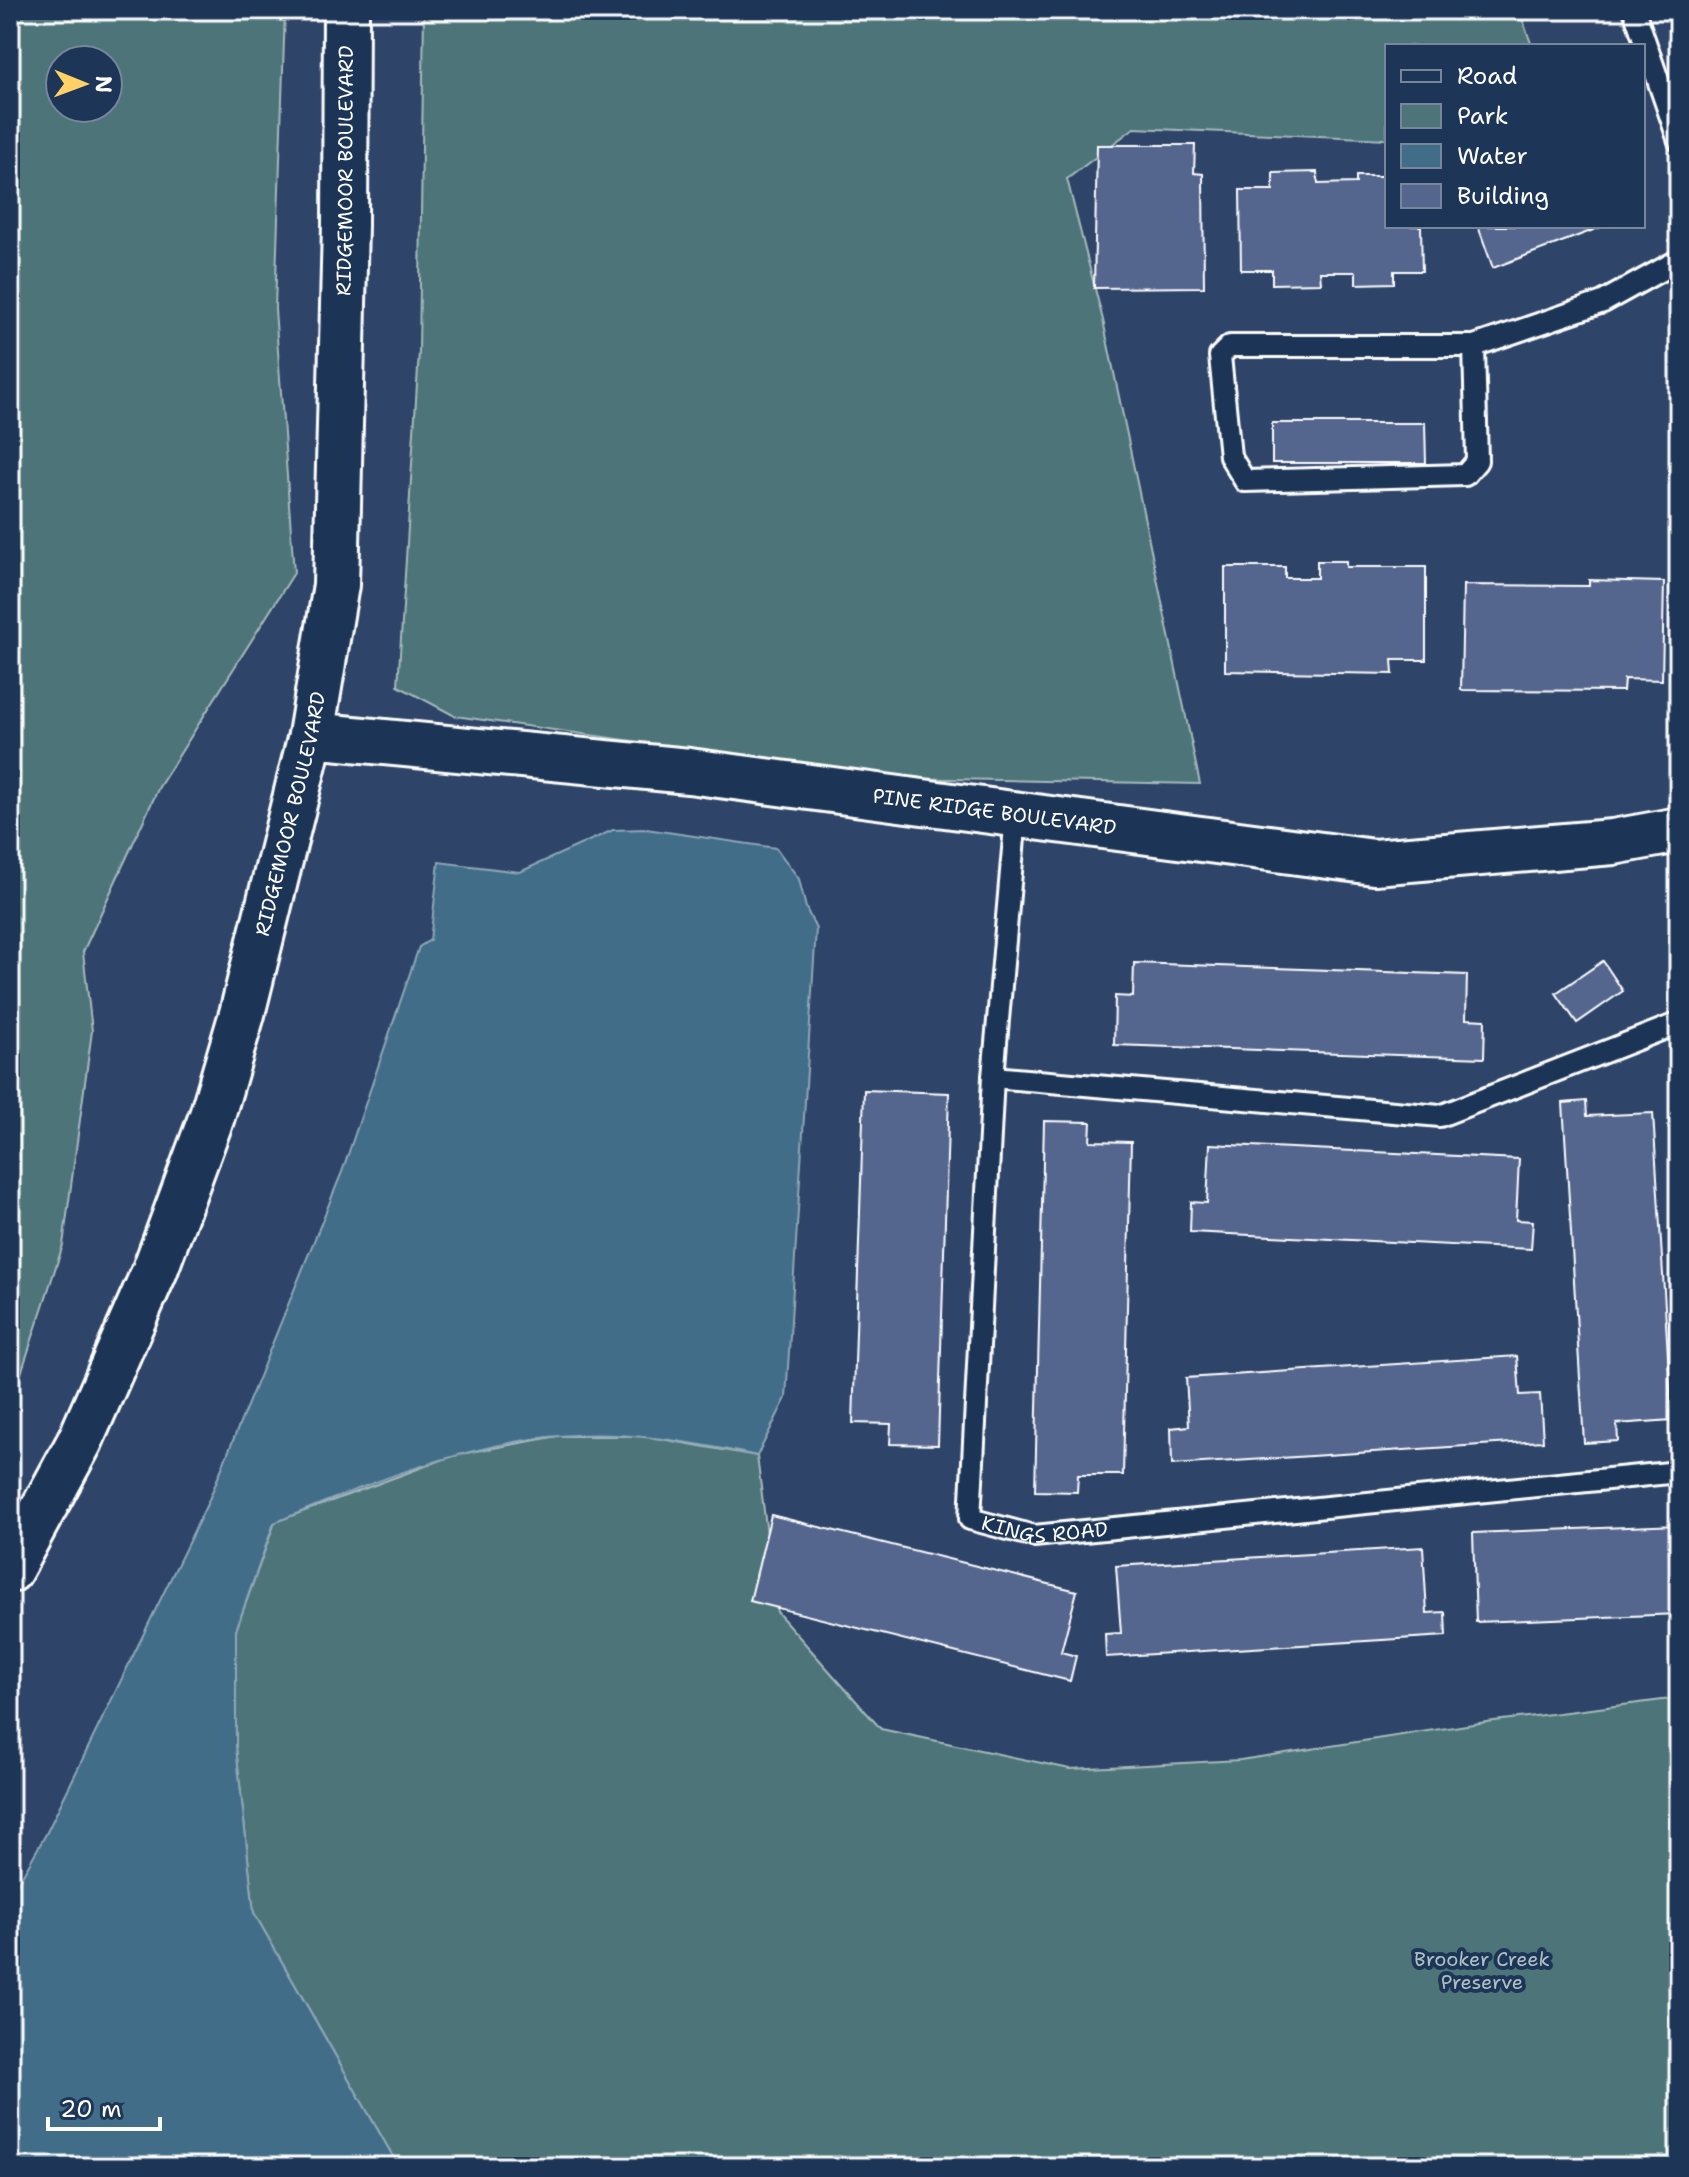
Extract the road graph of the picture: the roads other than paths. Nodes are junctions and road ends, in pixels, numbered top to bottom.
1 (346, 10) edge
2 (1634, 10) edge
3 (1679, 141) edge
4 (1679, 260) edge
5 (1474, 346) junction
6 (311, 735) junction
7 (1016, 815) junction
8 (1679, 830) edge
9 (1679, 1023) edge
10 (993, 1077) junction
11 (1679, 1472) edge
12 (10, 1570) edge

1 - 6 street, RIDGEMOOR BOULEVARD
2 - 3 lane
4 - 5 lane
5 - 5 lane
6 - 7 street, PINE RIDGE BOULEVARD
6 - 12 street, RIDGEMOOR BOULEVARD
7 - 8 street, PINE RIDGE BOULEVARD
7 - 10 lane, KINGS ROAD
9 - 10 lane
10 - 11 lane, KINGS ROAD

